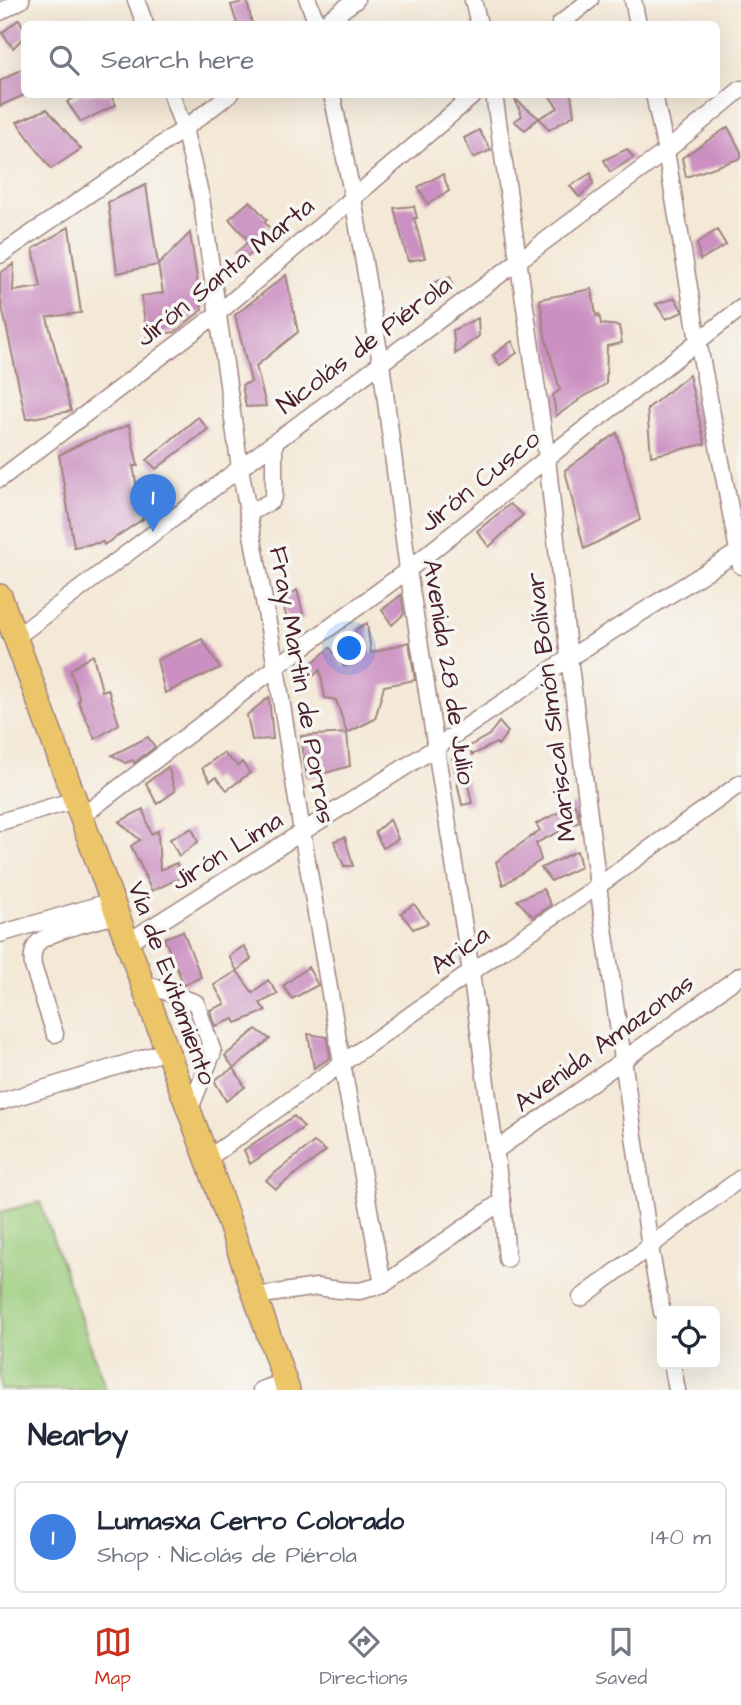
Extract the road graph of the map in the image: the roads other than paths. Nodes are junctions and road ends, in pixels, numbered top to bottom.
1 (21, 0) edge
2 (135, 0) edge
3 (308, 0) edge
4 (356, 0) edge
5 (473, 0) edge
6 (590, 0) edge
7 (632, 0) edge
8 (0, 12) edge
9 (144, 21) edge
10 (316, 21) edge
11 (327, 21) edge
12 (478, 21) edge
13 (564, 21) edge
14 (637, 21) edge
15 (741, 89) edge
16 (172, 98) edge
17 (225, 98) edge
18 (333, 98) edge
19 (470, 98) edge
20 (495, 98) edge
21 (655, 98) edge
22 (184, 129) junction
23 (666, 151) junction
24 (353, 198) junction
25 (0, 255) edge
26 (517, 262) junction
27 (741, 308) edge
28 (217, 314) junction
29 (698, 341) junction
30 (382, 363) junction
31 (274, 442) junction
32 (547, 458) junction
33 (240, 468) junction
34 (0, 479) edge
35 (248, 514) junction
36 (740, 556) edge
37 (408, 570) junction
38 (0, 596) edge
39 (15, 638) junction
40 (569, 658) junction
41 (276, 667) junction
42 (435, 748) junction
43 (741, 783) edge
44 (78, 809) junction
45 (0, 822) edge
46 (302, 832) junction
47 (598, 886) junction
48 (115, 908) junction
49 (0, 934) edge
50 (128, 942) junction
51 (471, 972) junction
52 (741, 975) edge
53 (143, 983) junction
54 (55, 1034) dead end
55 (167, 1051) junction
56 (622, 1061) junction
57 (342, 1063) junction
58 (0, 1102) edge
59 (189, 1111) junction
60 (495, 1151) junction
61 (207, 1159) junction
62 (741, 1178) edge
63 (502, 1200) junction
64 (650, 1247) junction
65 (507, 1259) dead end
66 (383, 1284) junction
67 (256, 1296) junction
68 (581, 1298) dead end
69 (661, 1306) edge
70 (673, 1369) edge
71 (287, 1386) edge
72 (261, 1390) edge
73 (677, 1390) edge

1 - 8 street
2 - 9 street
3 - 10 street
4 - 11 street
5 - 12 street
6 - 13 street
7 - 14 street
15 - 23 street, Nicolás de Piérola
16 - 22 street, Fray Martin de Porras
17 - 22 street
18 - 24 street, Avenida 28 de Julio
19 - 24 street, Jirón Santa Marta
20 - 26 street, Mariscal SImón Bolívar
21 - 23 street
22 - 25 street
22 - 28 street, Fray Martin de Porras
23 - 26 street, Nicolás de Piérola
23 - 29 street
24 - 28 street, Jirón Santa Marta
24 - 30 street, Avenida 28 de Julio
26 - 30 street, Nicolás de Piérola
26 - 32 street, Mariscal SImón Bolívar
27 - 29 street, Jirón Cusco
28 - 33 street, Fray Martin de Porras
28 - 34 street, Jirón Santa Marta
29 - 32 street, Jirón Cusco
29 - 36 street
30 - 31 street, Nicolás de Piérola
30 - 37 street, Avenida 28 de Julio
31 - 33 street, Nicolás de Piérola
31 - 35 street
32 - 37 street, Jirón Cusco
32 - 40 street, Mariscal SImón Bolívar
33 - 35 street, Fray Martin de Porras
33 - 39 street, Nicolás de Piérola
35 - 41 street, Fray Martin de Porras
36 - 40 street, Jirón Lima
37 - 41 street, Jirón Cusco
37 - 42 street, Avenida 28 de Julio
38 - 39 highway, Vía de Evitamiento
39 - 44 highway, Vía de Evitamiento
40 - 42 street, Jirón Lima
40 - 47 street, Mariscal SImón Bolívar
41 - 44 street, Jirón Cusco
41 - 46 street, Fray Martin de Porras
42 - 46 street, Jirón Lima
42 - 51 street, Avenida 28 de Julio
43 - 47 street, Arica
44 - 45 street
44 - 48 highway, Vía de Evitamiento
46 - 50 street, Jirón Lima
46 - 57 street, Fray Martin de Porras
47 - 51 street, Arica
47 - 56 street, Mariscal SImón Bolívar
48 - 49 street
48 - 50 highway, Vía de Evitamiento
48 - 54 street
50 - 53 highway, Vía de Evitamiento
51 - 57 street, Arica
51 - 60 street, Avenida 28 de Julio
52 - 56 street, Avenida Amazonas
53 - 55 highway, Vía de Evitamiento
53 - 59 street
55 - 58 street
55 - 59 highway, Vía de Evitamiento
56 - 60 street, Avenida Amazonas
56 - 64 street, Mariscal SImón Bolívar
57 - 61 street, Arica
57 - 66 street, Fray Martin de Porras
59 - 61 highway, Vía de Evitamiento
60 - 63 street, Avenida 28 de Julio
61 - 67 highway, Vía de Evitamiento
62 - 64 street
63 - 65 street, Avenida 28 de Julio
63 - 66 street
64 - 68 street
64 - 69 street, Mariscal SImón Bolívar
66 - 67 street
67 - 71 highway, Vía de Evitamiento
70 - 73 street
71 - 72 street

